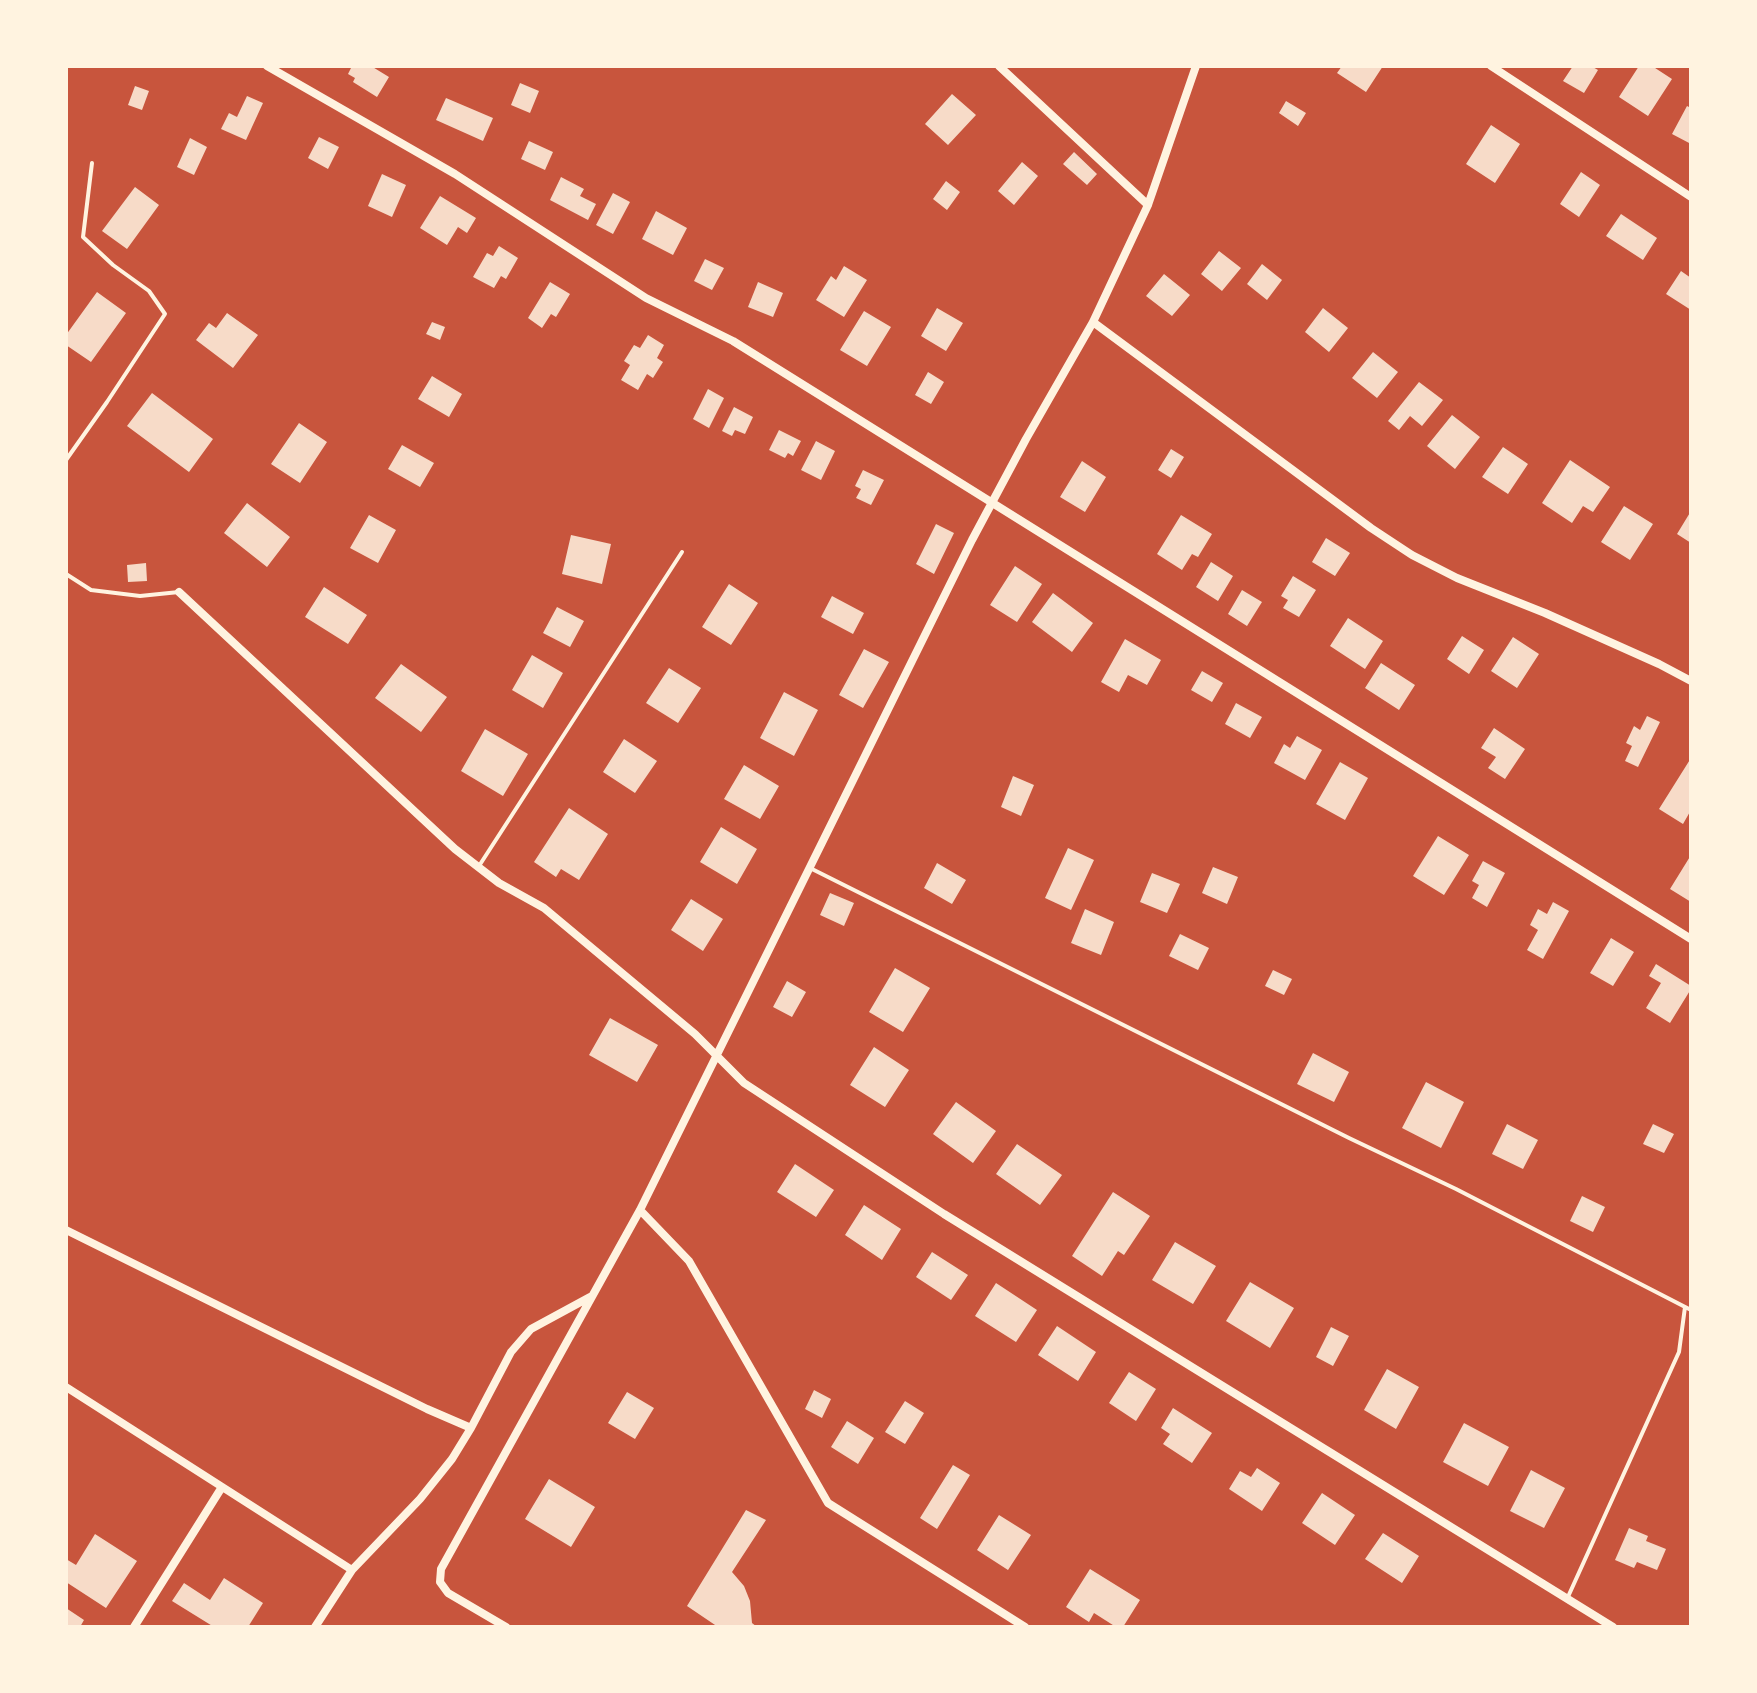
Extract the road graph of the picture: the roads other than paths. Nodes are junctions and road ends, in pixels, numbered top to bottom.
1 (267, 66) edge
2 (999, 66) edge
3 (1196, 66) edge
4 (1491, 66) edge
5 (92, 163) dead end
6 (1691, 197) edge
7 (1148, 205) junction
8 (1093, 322) junction
9 (66, 460) edge
10 (992, 501) junction
11 (682, 552) dead end
12 (66, 574) edge
13 (179, 592) joint
14 (1691, 681) edge
15 (809, 867) junction
16 (478, 868) junction
17 (1691, 939) edge
18 (716, 1057) junction
19 (640, 1210) junction
20 (66, 1230) edge
21 (591, 1296) junction
22 (1688, 1308) edge
23 (66, 1387) edge
24 (471, 1428) junction
25 (222, 1487) junction
26 (352, 1570) junction
27 (1567, 1599) junction
28 (134, 1627) edge
29 (315, 1627) edge
30 (506, 1627) edge
31 (1025, 1627) edge
32 (1613, 1627) edge

1 - 10 street
2 - 7 street
3 - 7 street
4 - 6 street
5 - 9 lane
7 - 8 street
8 - 10 street
8 - 14 street
10 - 15 street
10 - 17 street
11 - 16 lane
12 - 13 lane
13 - 16 street
15 - 18 street
15 - 22 lane
16 - 18 street
18 - 19 street
18 - 27 street
19 - 21 street
19 - 31 street
20 - 24 street
21 - 24 street
21 - 30 street
22 - 27 lane
23 - 25 street
24 - 26 street
25 - 26 street
25 - 28 street
26 - 29 street
27 - 32 street

